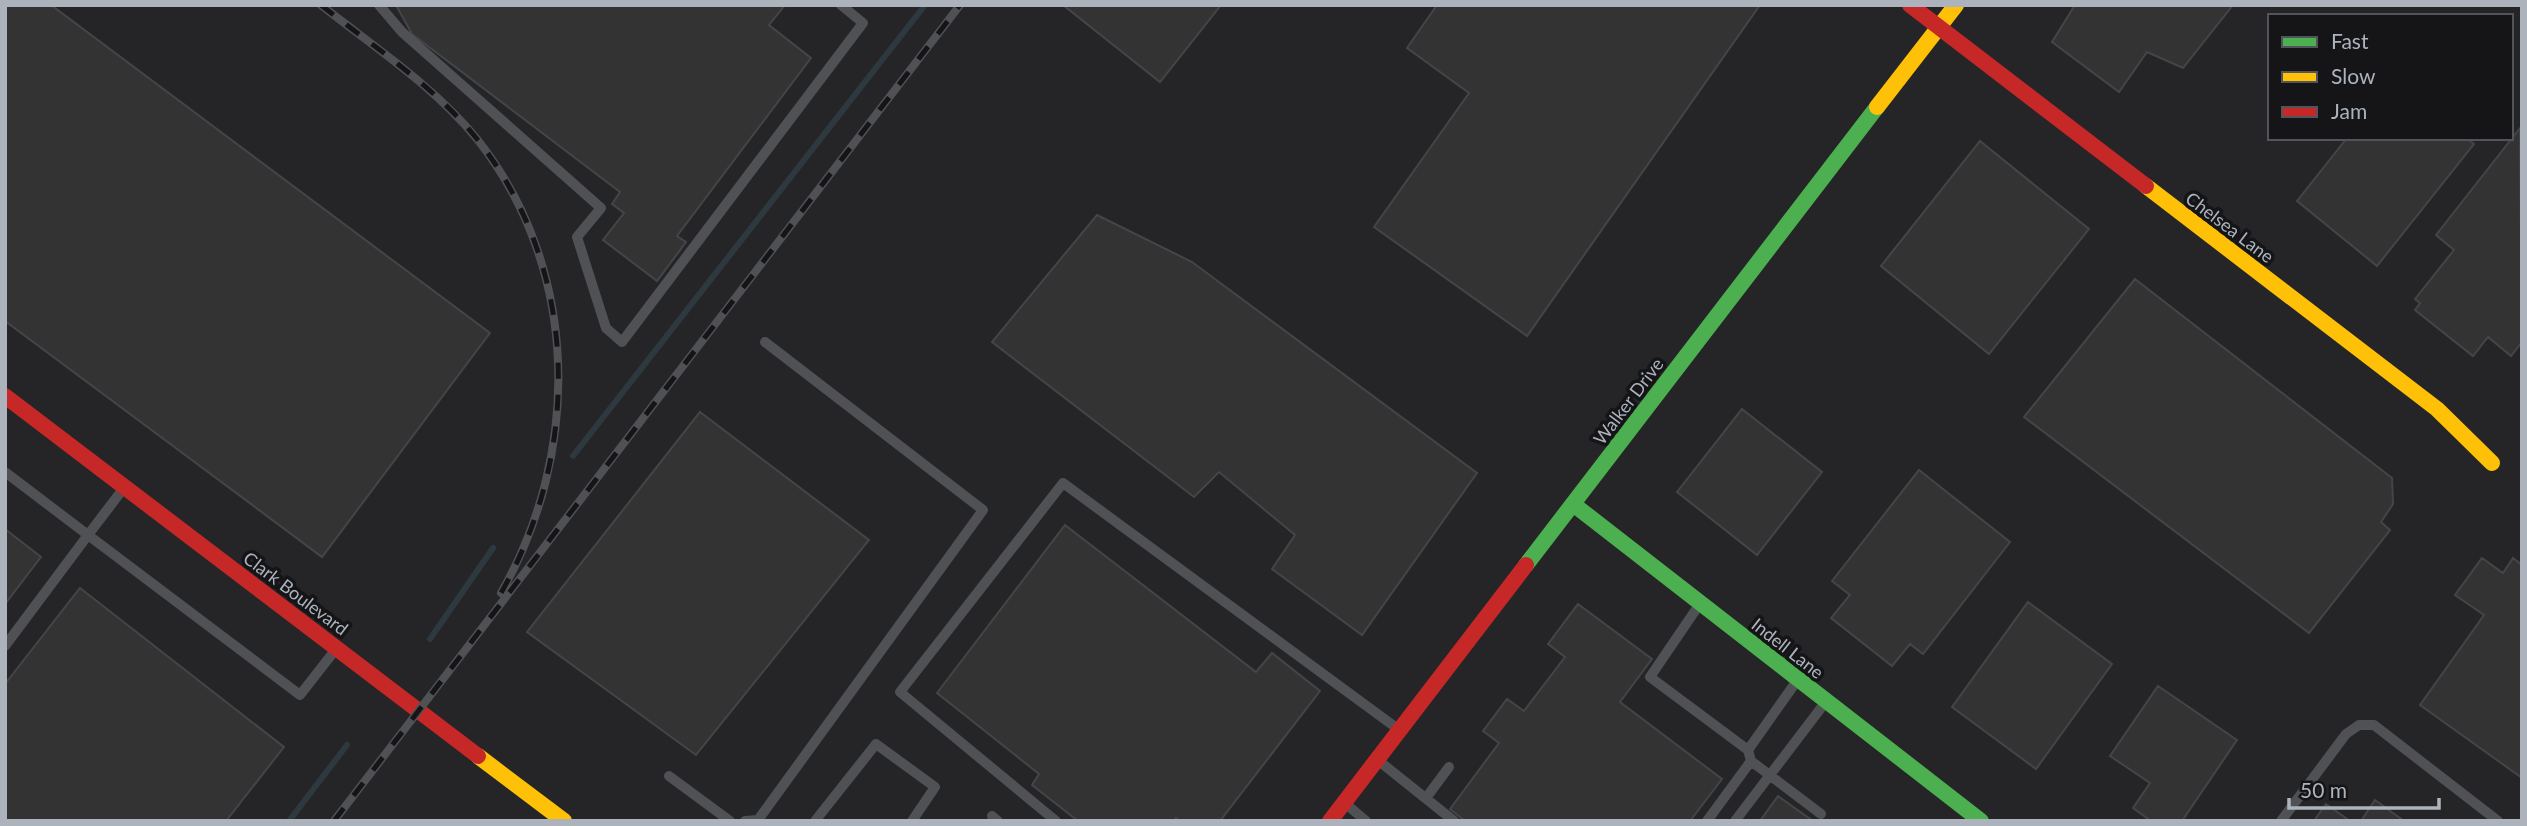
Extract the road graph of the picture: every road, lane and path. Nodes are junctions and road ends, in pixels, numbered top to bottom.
1 (379, 5) edge
2 (841, 5) edge
3 (1910, 5) edge
4 (1956, 5) edge
5 (1940, 27) junction
6 (765, 342) dead end
7 (5, 396) edge
8 (2492, 463) dead end
9 (5, 472) edge
10 (125, 487) junction
11 (1573, 504) junction
12 (88, 535) junction
13 (1700, 604) junction
14 (5, 646) edge
15 (337, 648) junction
16 (1798, 679) junction
17 (1826, 702) junction
18 (1400, 730) junction
19 (1748, 750) junction
20 (1377, 760) junction
21 (1751, 761) junction
22 (1449, 767) dead end
23 (669, 776) dead end
24 (1769, 776) junction
25 (1426, 798) junction
26 (1344, 802) junction
27 (1821, 814) dead end
28 (564, 821) edge
29 (730, 821) edge
30 (745, 821) edge
31 (815, 821) edge
32 (912, 821) edge
33 (1056, 821) edge
34 (1330, 821) edge
35 (1366, 821) edge
36 (1454, 821) edge
37 (1707, 821) edge
38 (1734, 821) edge
39 (1981, 821) edge
40 (2281, 821) edge
41 (2498, 821) edge

1 - 2 lane
3 - 5 street, Chelsea Lane
4 - 5 street, Walker Drive
5 - 8 street, Chelsea Lane
5 - 11 street, Walker Drive
6 - 30 lane
7 - 10 street, Clark Boulevard
9 - 12 lane
10 - 12 lane
10 - 15 street, Clark Boulevard
11 - 13 street, Indell Lane
11 - 18 street, Walker Drive
12 - 14 lane
12 - 15 lane
13 - 16 street, Indell Lane
13 - 19 lane
15 - 28 street, Clark Boulevard
16 - 17 street, Indell Lane
16 - 19 lane
17 - 24 lane
17 - 39 street, Indell Lane
18 - 20 street, Walker Drive
18 - 33 lane
19 - 21 lane
20 - 25 lane
20 - 26 street, Walker Drive
21 - 24 lane
21 - 37 lane
22 - 25 lane
23 - 29 lane
24 - 27 lane
24 - 38 lane
25 - 36 lane
26 - 34 street, Walker Drive
26 - 35 lane
31 - 32 lane
40 - 41 lane

